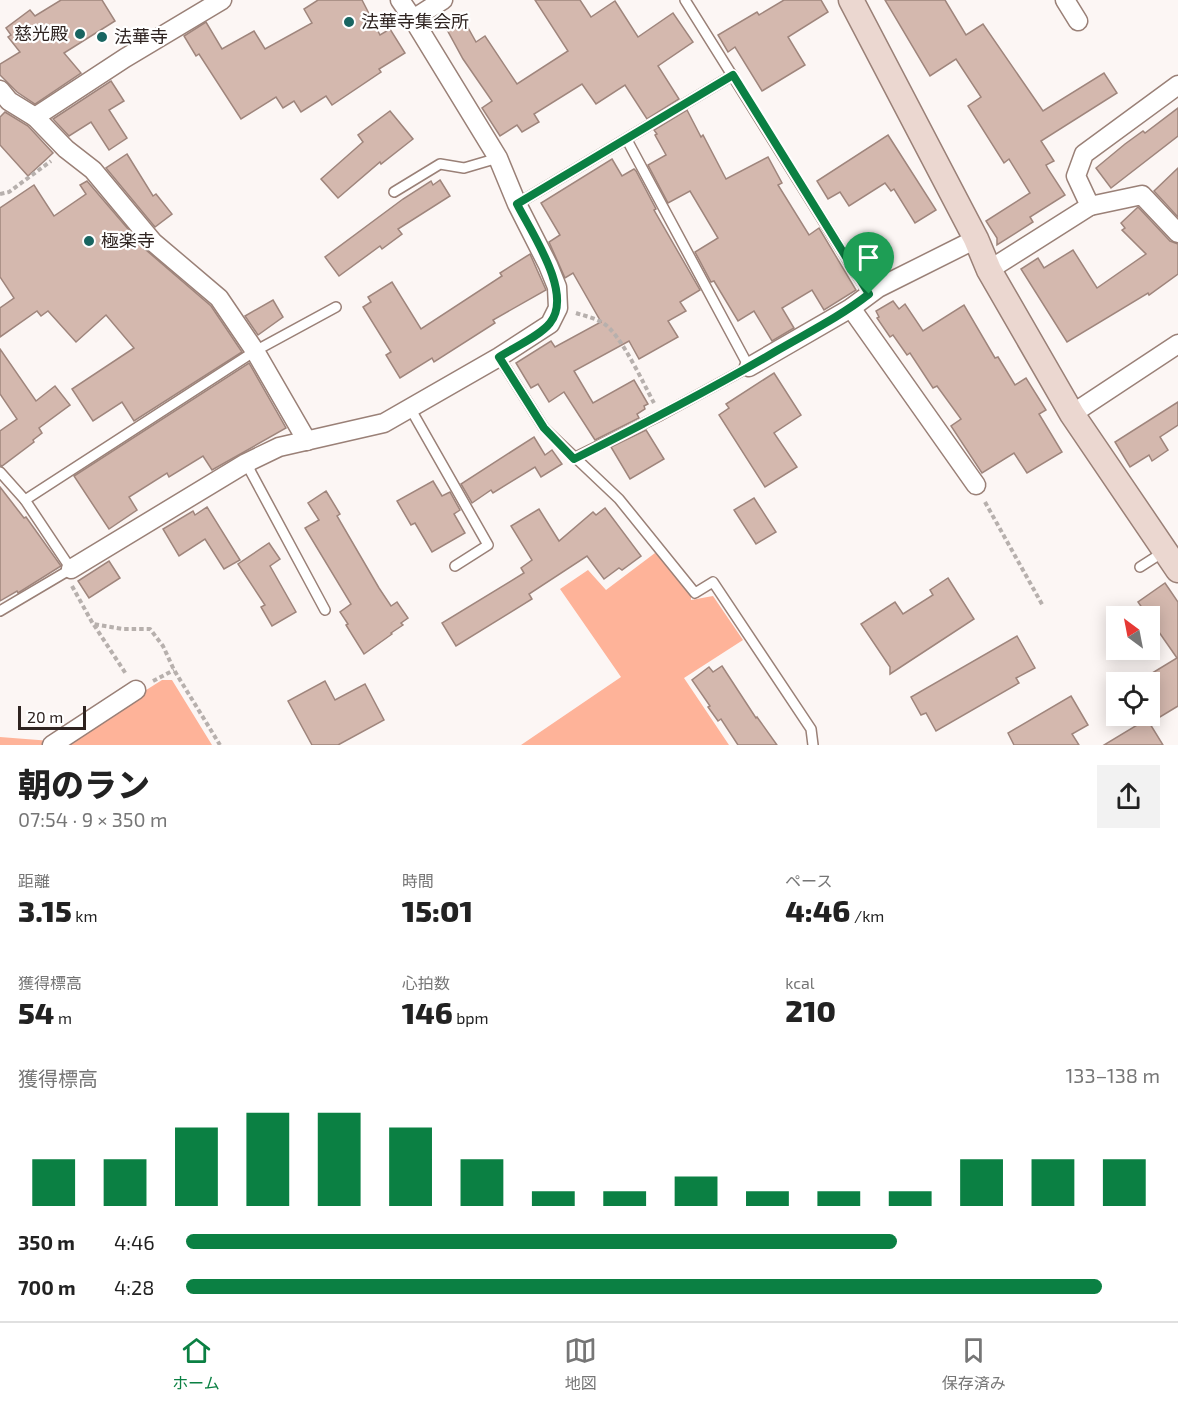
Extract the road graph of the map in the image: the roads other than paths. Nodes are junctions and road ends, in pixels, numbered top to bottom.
1 (222, 0) edge
2 (400, 0) edge
3 (443, 0) edge
4 (686, 0) edge
5 (851, 0) edge
6 (1065, 0) edge
7 (413, 19) junction
8 (1078, 21) dead end
9 (733, 75) junction
10 (1177, 88) edge
11 (0, 90) edge
12 (35, 117) junction
13 (627, 140) junction
14 (498, 158) junction
15 (394, 192) dead end
16 (517, 204) junction
17 (1090, 206) junction
18 (1178, 233) edge
19 (976, 238) junction
20 (989, 270) junction
21 (869, 294) junction
22 (336, 307) dead end
23 (851, 308) junction
24 (1178, 344) edge
25 (255, 351) junction
26 (499, 357) junction
27 (749, 367) junction
28 (410, 408) junction
29 (1072, 414) junction
30 (307, 441) junction
31 (574, 459) junction
32 (246, 462) junction
33 (0, 472) edge
34 (976, 485) road end
35 (25, 500) junction
36 (1172, 560) edge
37 (455, 566) dead end
38 (1140, 567) dead end
39 (70, 569) junction
40 (325, 610) dead end
41 (0, 611) edge
42 (136, 690) road end
43 (52, 745) edge
44 (813, 745) edge

1 - 12 street
2 - 7 street
3 - 7 street
4 - 9 lane
5 - 19 street
6 - 8 street
7 - 14 street
9 - 13 lane
9 - 21 lane
10 - 17 street
11 - 12 street
12 - 25 street
13 - 16 lane
13 - 27 lane
14 - 15 lane
14 - 16 street
16 - 26 street
17 - 18 street
17 - 20 street
19 - 20 street
19 - 21 street
20 - 29 street
21 - 23 street
22 - 25 lane
23 - 27 street
23 - 34 street
24 - 29 street
25 - 30 street
25 - 35 lane
26 - 28 street
26 - 31 lane
27 - 31 lane
28 - 30 street
28 - 37 lane
29 - 36 street
30 - 32 street
31 - 44 lane
32 - 39 street
32 - 40 lane
33 - 35 lane
35 - 39 lane
36 - 38 lane
39 - 41 lane
42 - 43 street

